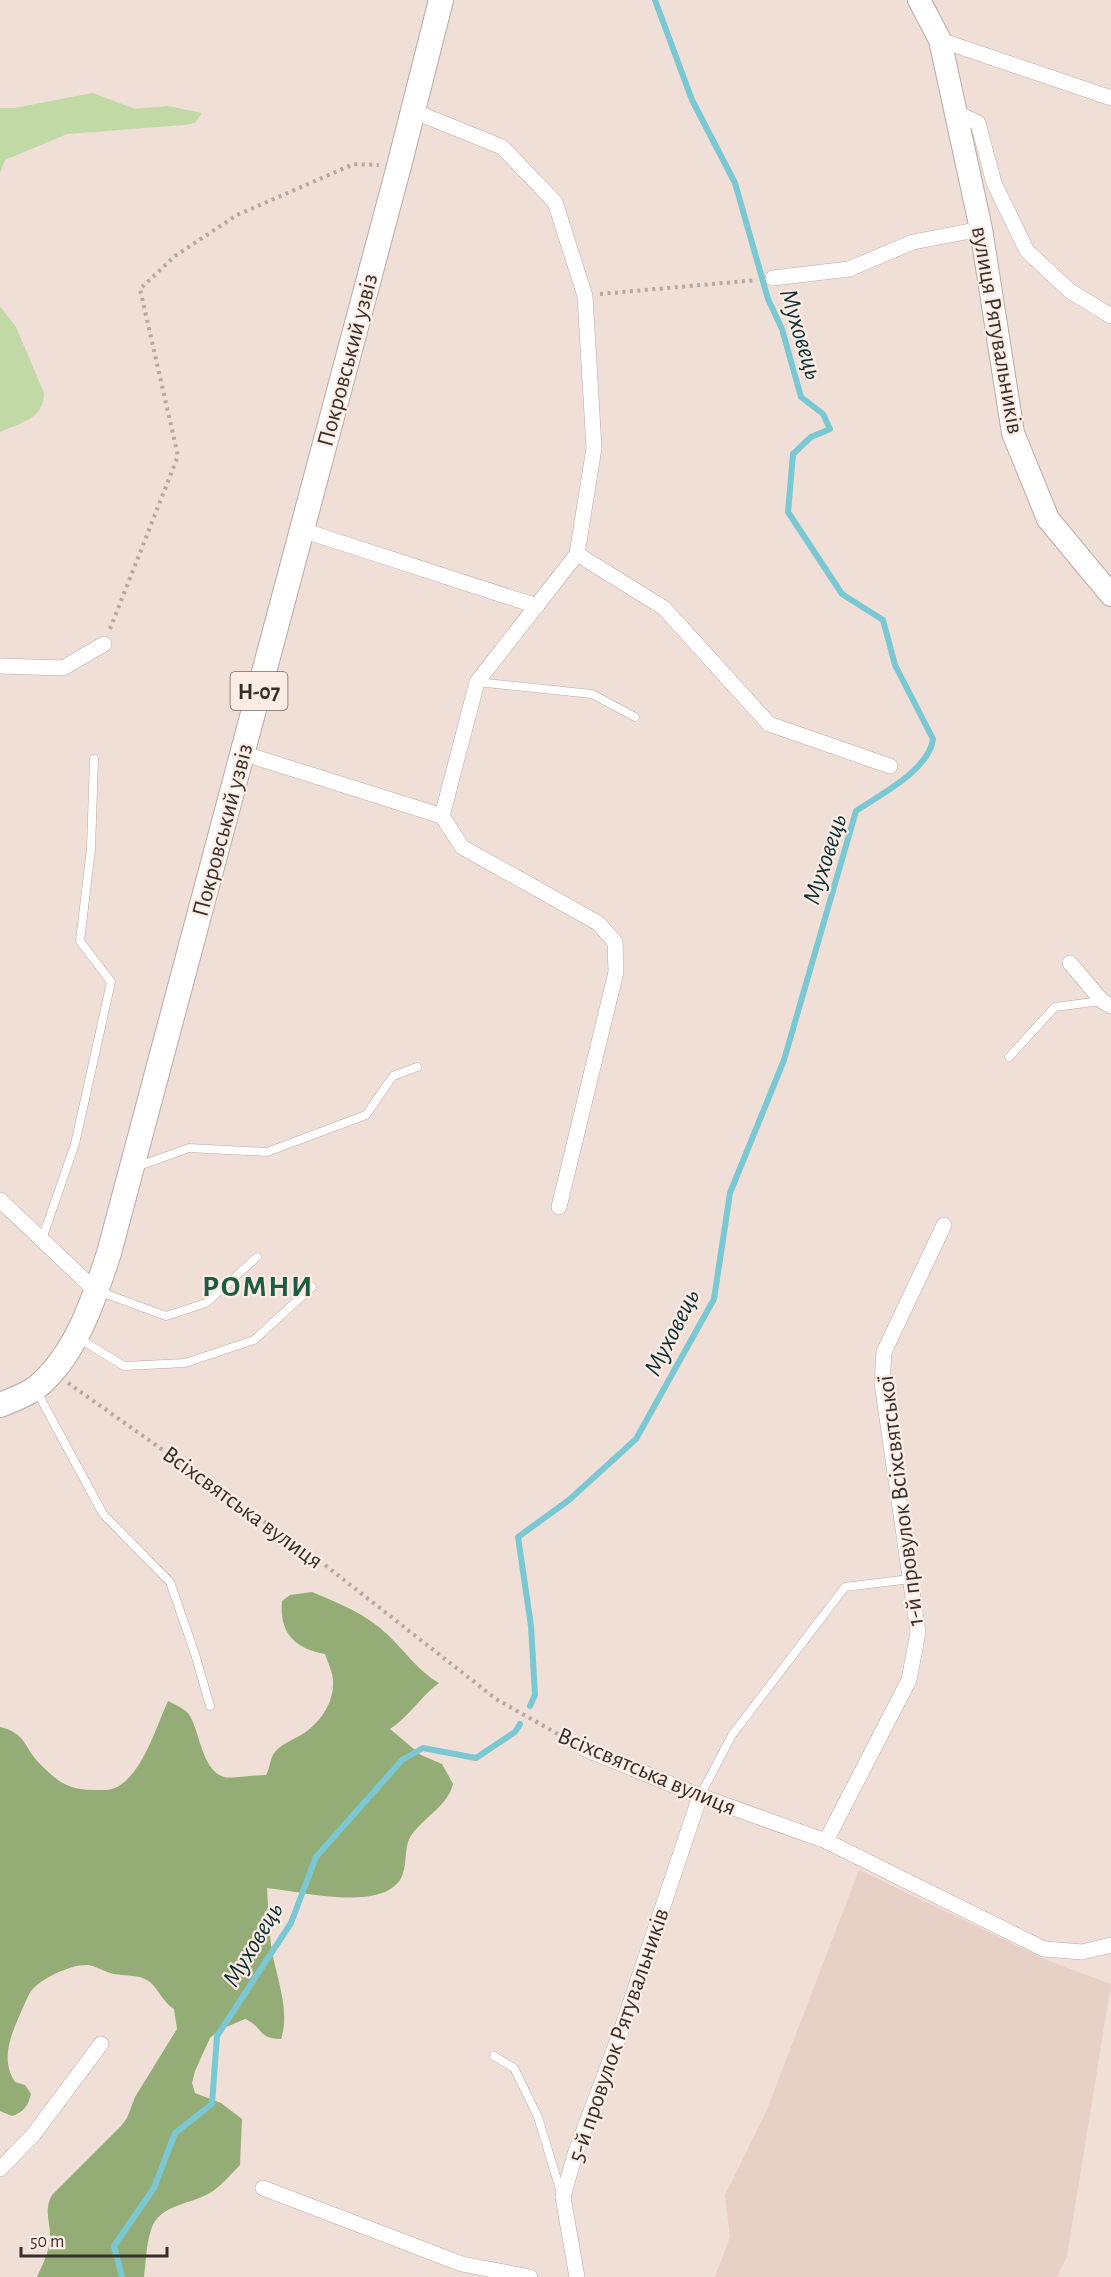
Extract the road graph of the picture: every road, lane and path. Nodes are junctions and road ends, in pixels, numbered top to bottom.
1 (441, 0) edge
2 (919, 0) edge
3 (940, 40) junction
4 (1111, 98) edge
5 (413, 111) junction
6 (955, 112) junction
7 (399, 166) junction
8 (981, 229) junction
9 (773, 278) dead end
10 (749, 281) dead end
11 (585, 296) junction
12 (1111, 316) edge
13 (302, 530) junction
14 (578, 554) junction
15 (1111, 595) edge
16 (537, 606) junction
17 (104, 644) joint
18 (0, 666) edge
19 (477, 682) junction
20 (636, 717) dead end
21 (242, 753) junction
22 (94, 759) dead end
23 (890, 766) dead end
24 (442, 816) junction
25 (1070, 963) dead end
26 (1107, 1003) edge
27 (1009, 1057) dead end
28 (417, 1067) dead end
29 (131, 1168) junction
30 (0, 1200) edge
31 (559, 1207) dead end
32 (944, 1225) dead end
33 (42, 1239) junction
34 (257, 1257) dead end
35 (312, 1287) dead end
36 (96, 1291) junction
37 (76, 1336) junction
38 (44, 1380) junction
39 (0, 1406) edge
40 (910, 1579) junction
41 (210, 1706) dead end
42 (585, 1749) joint
43 (700, 1796) junction
44 (826, 1841) junction
45 (1111, 1945) edge
46 (100, 2044) dead end
47 (494, 2056) dead end
48 (0, 2169) edge
49 (263, 2188) dead end
50 (563, 2197) junction
51 (530, 2277) edge
52 (577, 2277) edge

1 - 5 main road, Покровський узвіз / Н-07
2 - 3 main road, вулиця Рятувальників
3 - 4 street
3 - 6 main road, вулиця Рятувальників
5 - 7 main road, Покровський узвіз / Н-07
5 - 11 street
6 - 8 main road, вулиця Рятувальників
6 - 12 street
7 - 13 main road, Покровський узвіз / Н-07
7 - 17 path
8 - 9 street
8 - 15 main road, вулиця Рятувальників
10 - 11 path
11 - 14 street
13 - 16 street
13 - 21 main road, Покровський узвіз / Н-07
14 - 16 street
14 - 23 street
16 - 19 street
17 - 18 street
19 - 20 lane
19 - 24 street
21 - 24 street
21 - 29 main road, Покровський узвіз / Н-07
22 - 33 lane
24 - 31 street
25 - 26 street
26 - 27 lane
28 - 29 lane
29 - 36 main road, Покровський узвіз / Н-07
30 - 33 street
32 - 40 street, 1-й провулок Всіхсвятської
33 - 36 street
34 - 36 lane
35 - 37 lane
36 - 37 main road, Покровський узвіз / Н-07
37 - 38 main road, Покровський узвіз / Н-07
38 - 39 main road, Н-07
38 - 41 lane
38 - 42 path, Всіхсвятська вулиця
40 - 43 lane
40 - 44 street, 1-й провулок Всіхсвятської
42 - 43 street, Всіхсвятська вулиця
43 - 44 street, Всіхсвятська вулиця
43 - 50 street, 5-й провулок Рятувальників
44 - 45 street, Всіхсвятська вулиця
46 - 48 street
47 - 50 lane
49 - 51 street
50 - 52 street, 5-й провулок Рятувальників

